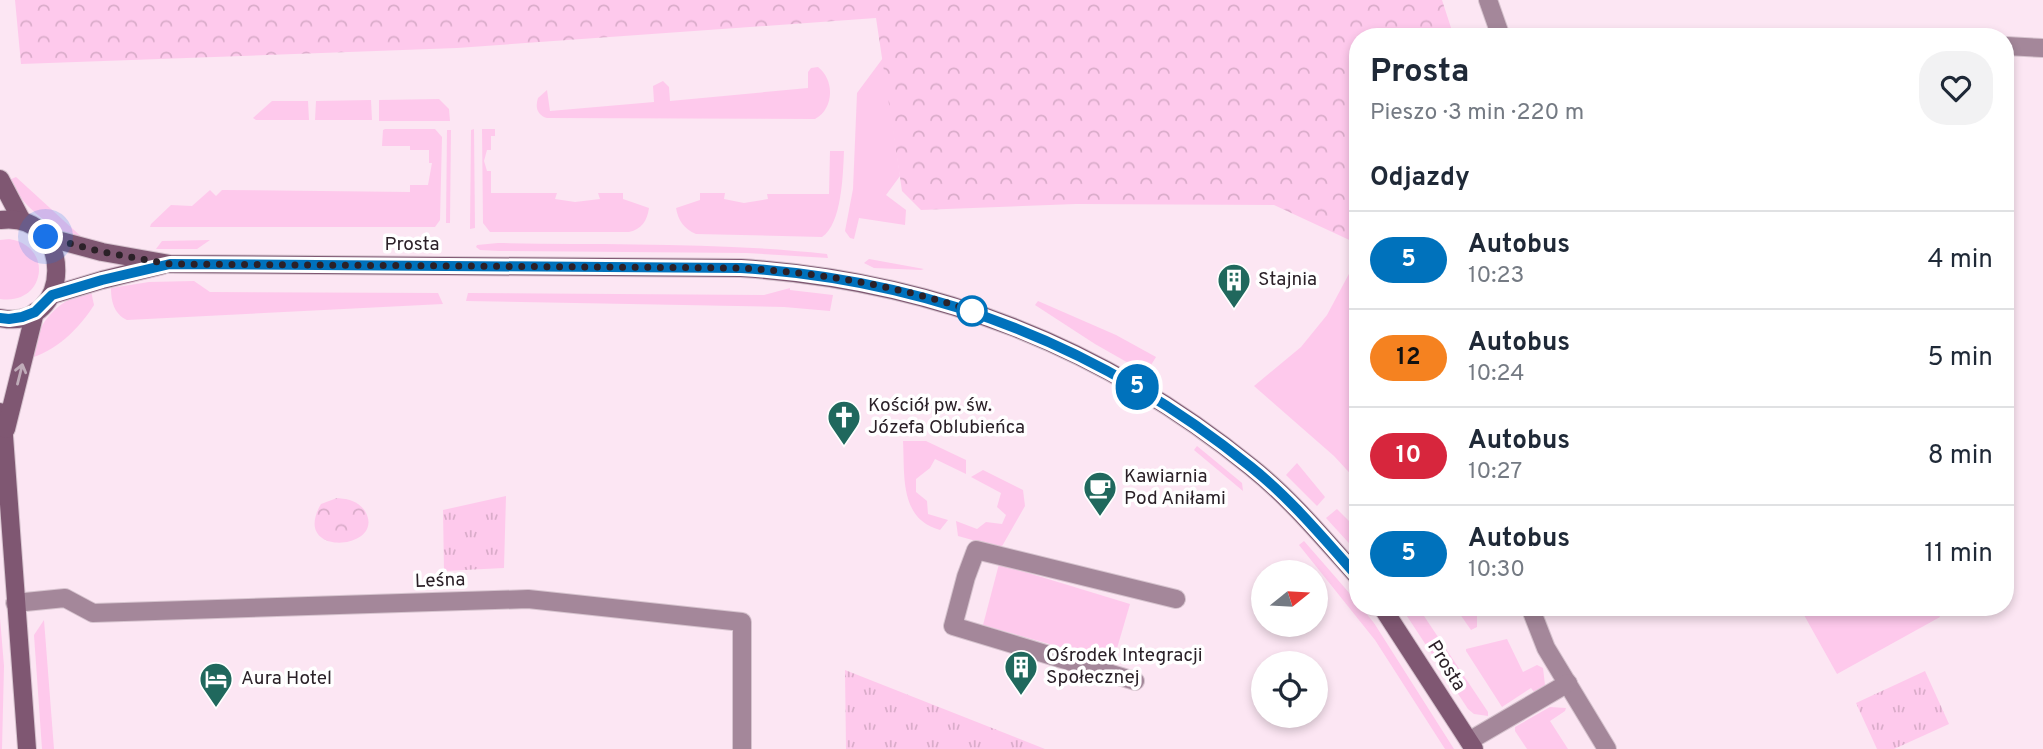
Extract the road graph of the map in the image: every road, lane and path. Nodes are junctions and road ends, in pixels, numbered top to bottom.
1 (1488, 0) edge
2 (1498, 28) edge
3 (2014, 46) edge
4 (2043, 48) edge
5 (0, 179) edge
6 (0, 220) edge
7 (22, 221) junction
8 (46, 237) junction
9 (170, 264) junction
10 (52, 295) junction
11 (35, 312) junction
12 (0, 318) edge
13 (0, 412) edge
14 (4, 436) junction
15 (1349, 567) edge
16 (1176, 599) dead end
17 (15, 603) junction
18 (1388, 616) edge
19 (1534, 616) edge
20 (1135, 681) dead end
21 (1568, 683) junction
22 (1471, 745) edge
23 (27, 749) edge
24 (742, 749) edge
25 (1607, 749) edge

1 - 2 street
3 - 4 street
5 - 7 street
6 - 7 street
7 - 8 street, Prosta
8 - 9 street, Prosta
8 - 10 street
9 - 10 street, Prosta
9 - 15 street, Prosta
10 - 11 street
11 - 12 street
14 -> 11 street
13 - 14 street
14 - 17 street
16 - 20 street
17 - 23 street
17 - 24 street, Leśna
18 - 22 street, Prosta
19 - 21 street
21 - 22 street
21 - 25 street

